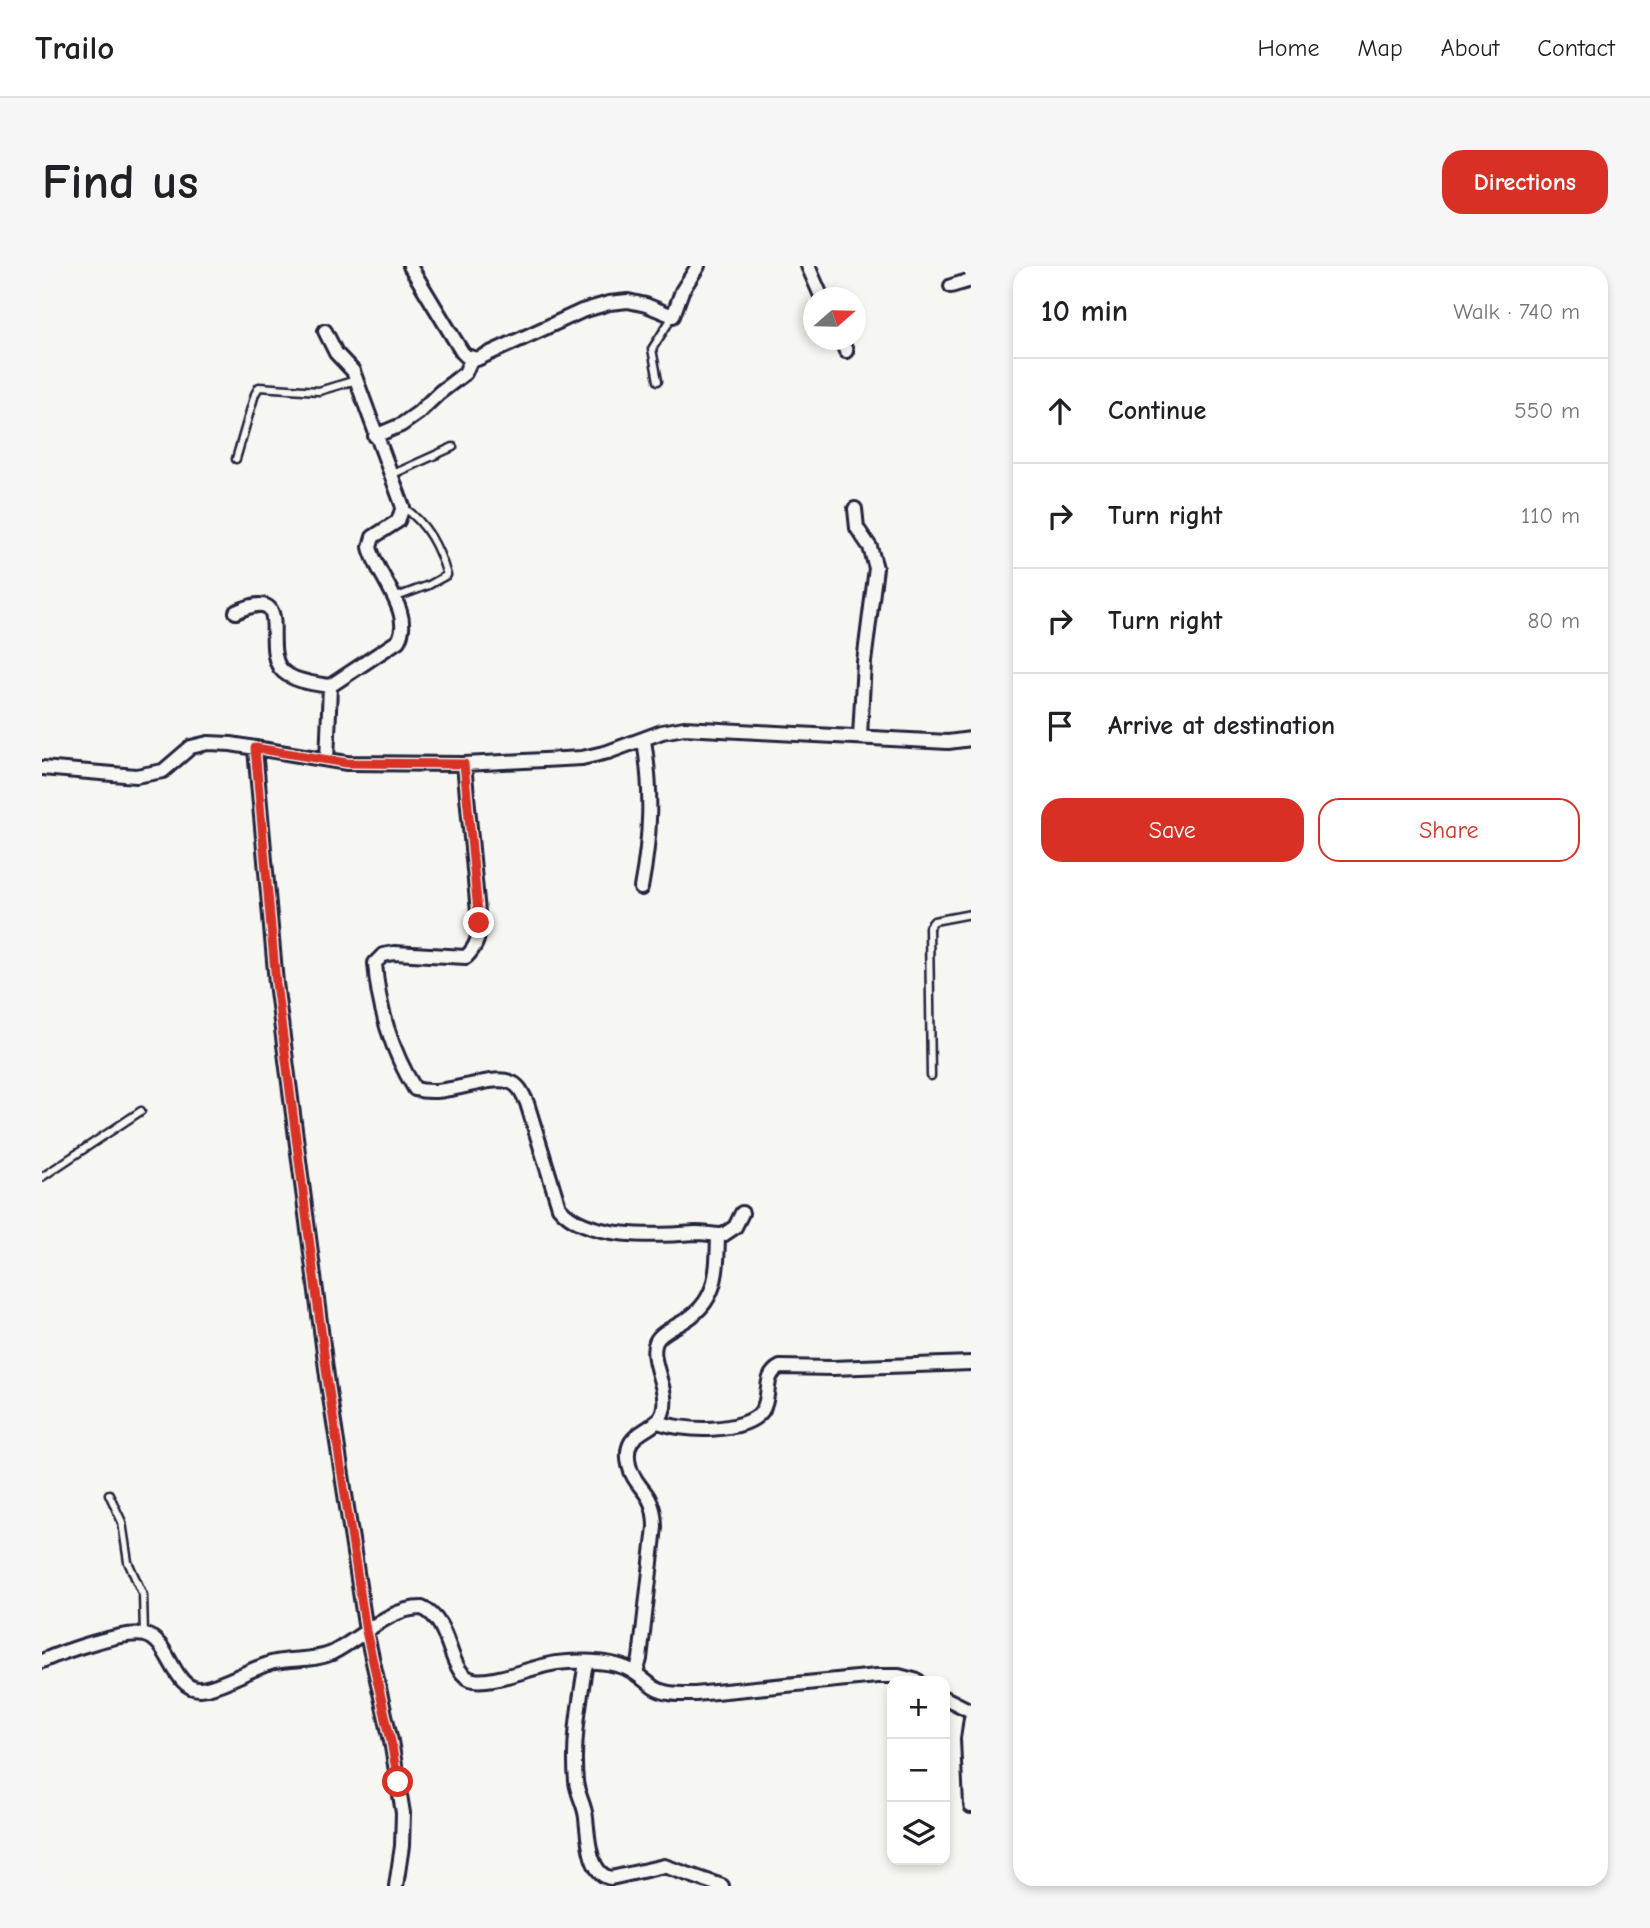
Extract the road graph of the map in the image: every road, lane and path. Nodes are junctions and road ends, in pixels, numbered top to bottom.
1 (410, 266) edge
2 (698, 266) edge
3 (808, 266) edge
4 (971, 280) edge
5 (951, 286) dead end
6 (817, 287) edge
7 (673, 316) junction
8 (325, 331) dead end
9 (472, 358) junction
10 (356, 380) junction
11 (658, 381) dead end
12 (375, 436) junction
13 (453, 447) dead end
14 (236, 458) dead end
15 (391, 475) junction
16 (402, 507) junction
17 (855, 509) dead end
18 (394, 598) junction
19 (236, 612) dead end
20 (330, 686) junction
21 (860, 736) junction
22 (971, 738) edge
23 (644, 740) junction
24 (255, 748) junction
25 (327, 761) junction
26 (464, 764) junction
27 (42, 768) edge
28 (641, 888) dead end
29 (971, 914) edge
30 (931, 1076) dead end
31 (141, 1111) dead end
32 (42, 1177) edge
33 (742, 1213) dead end
34 (718, 1235) junction
35 (971, 1363) edge
36 (656, 1421) junction
37 (109, 1494) dead end
38 (366, 1631) junction
39 (144, 1634) junction
40 (42, 1661) edge
41 (586, 1662) junction
42 (636, 1673) junction
43 (887, 1676) edge
44 (950, 1700) edge
45 (971, 1711) edge
46 (971, 1718) edge
47 (971, 1806) edge
48 (396, 1886) edge
49 (722, 1886) edge

1 - 9 street
2 - 7 street
3 - 6 street
4 - 5 street
7 - 9 street
7 - 11 lane
8 - 10 street
9 - 12 street
10 - 12 street
10 - 14 lane
12 - 15 street
13 - 15 lane
15 - 16 street
16 - 18 street
16 - 18 lane
17 - 21 street
18 - 20 street
19 - 20 street
20 - 25 street
21 - 22 street
21 - 23 street
23 - 26 street
23 - 28 street
24 - 25 street
24 - 27 street
24 - 38 street
25 - 26 street
26 - 34 street
29 - 30 lane
31 - 32 lane
33 - 34 street
34 - 36 street
35 - 36 street
36 - 42 street
37 - 39 lane
38 - 39 street
38 - 41 street
38 - 48 street
39 - 40 street
41 - 42 street
41 - 49 street
42 - 43 street
44 - 45 street
46 - 47 street

